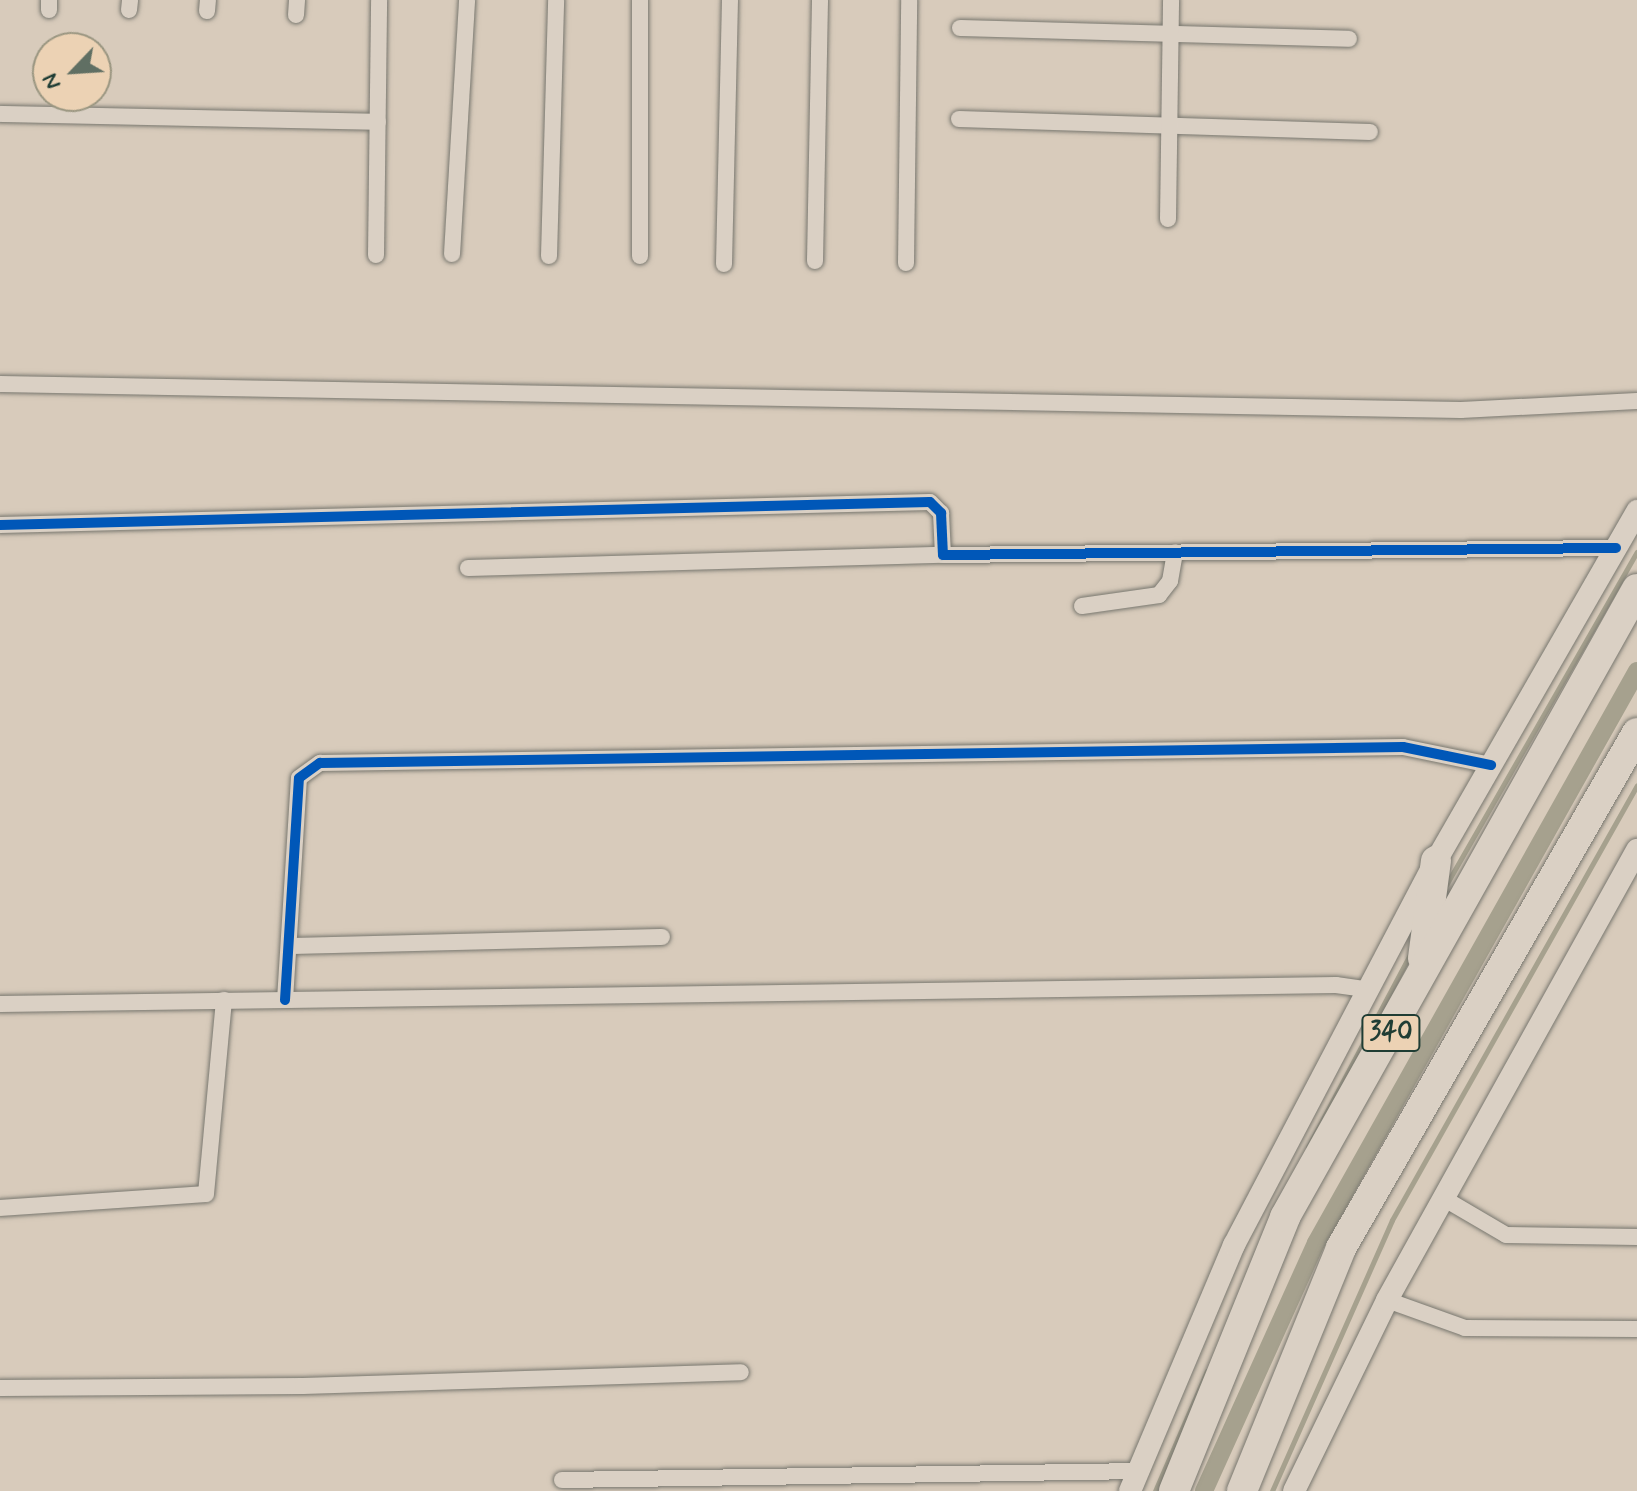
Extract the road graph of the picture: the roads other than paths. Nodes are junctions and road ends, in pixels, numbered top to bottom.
1 (379, 0) edge
2 (467, 0) edge
3 (556, 0) edge
4 (640, 0) edge
5 (730, 0) edge
6 (820, 0) edge
7 (909, 0) edge
8 (1171, 0) edge
9 (960, 28) dead end
10 (1170, 36) junction
11 (1349, 39) dead end
12 (0, 114) edge
13 (959, 119) dead end
14 (378, 122) junction
15 (1168, 126) junction
16 (1370, 132) dead end
17 (1168, 219) dead end
18 (452, 254) dead end
19 (376, 255) dead end
20 (549, 256) dead end
21 (640, 256) dead end
22 (815, 261) dead end
23 (906, 263) dead end
24 (724, 264) dead end
25 (0, 384) edge
26 (1637, 401) edge
27 (1637, 511) edge
28 (0, 525) edge
29 (1616, 548) junction
30 (1175, 552) junction
31 (943, 555) junction
32 (468, 568) dead end
33 (1637, 589) edge
34 (1082, 606) dead end
35 (1637, 733) edge
36 (1491, 765) junction
37 (1637, 850) edge
38 (1436, 861) junction
39 (662, 937) dead end
40 (290, 946) junction
41 (1421, 976) junction
42 (1364, 989) dead end
43 (224, 1000) junction
44 (285, 1000) junction
45 (0, 1004) edge
46 (1443, 1198) junction
47 (0, 1208) edge
48 (1637, 1237) edge
49 (1387, 1300) junction
50 (1637, 1329) edge
51 (741, 1372) dead end
52 (0, 1388) edge
53 (562, 1480) dead end
54 (1134, 1481) edge
55 (1174, 1491) edge
56 (1242, 1491) edge
57 (1294, 1491) edge

1 - 14 street
2 - 18 street
3 - 20 street
4 - 21 street
5 - 24 street
6 - 22 street
7 - 23 street
8 - 10 street
9 - 10 street
10 - 11 street
10 - 15 street
12 - 14 street
13 - 15 street
14 - 19 street
15 - 16 street
15 - 17 street
25 - 26 street
27 - 29 main road, 340
28 - 31 street
29 - 30 street
29 - 36 main road, 340
30 - 31 street
30 - 34 street
31 - 32 street
33 - 41 highway, 340
35 - 56 highway, 340
36 - 38 main road, 340
36 - 40 street
37 - 46 main road
38 - 41 highway
38 - 54 main road, 340
39 - 40 street
40 - 44 street
41 - 55 highway, 340
42 - 44 street
43 - 44 street
43 - 45 street
43 - 47 street
46 - 48 street
46 - 49 main road
49 - 50 street
49 - 57 main road
51 - 52 street
53 - 54 street

